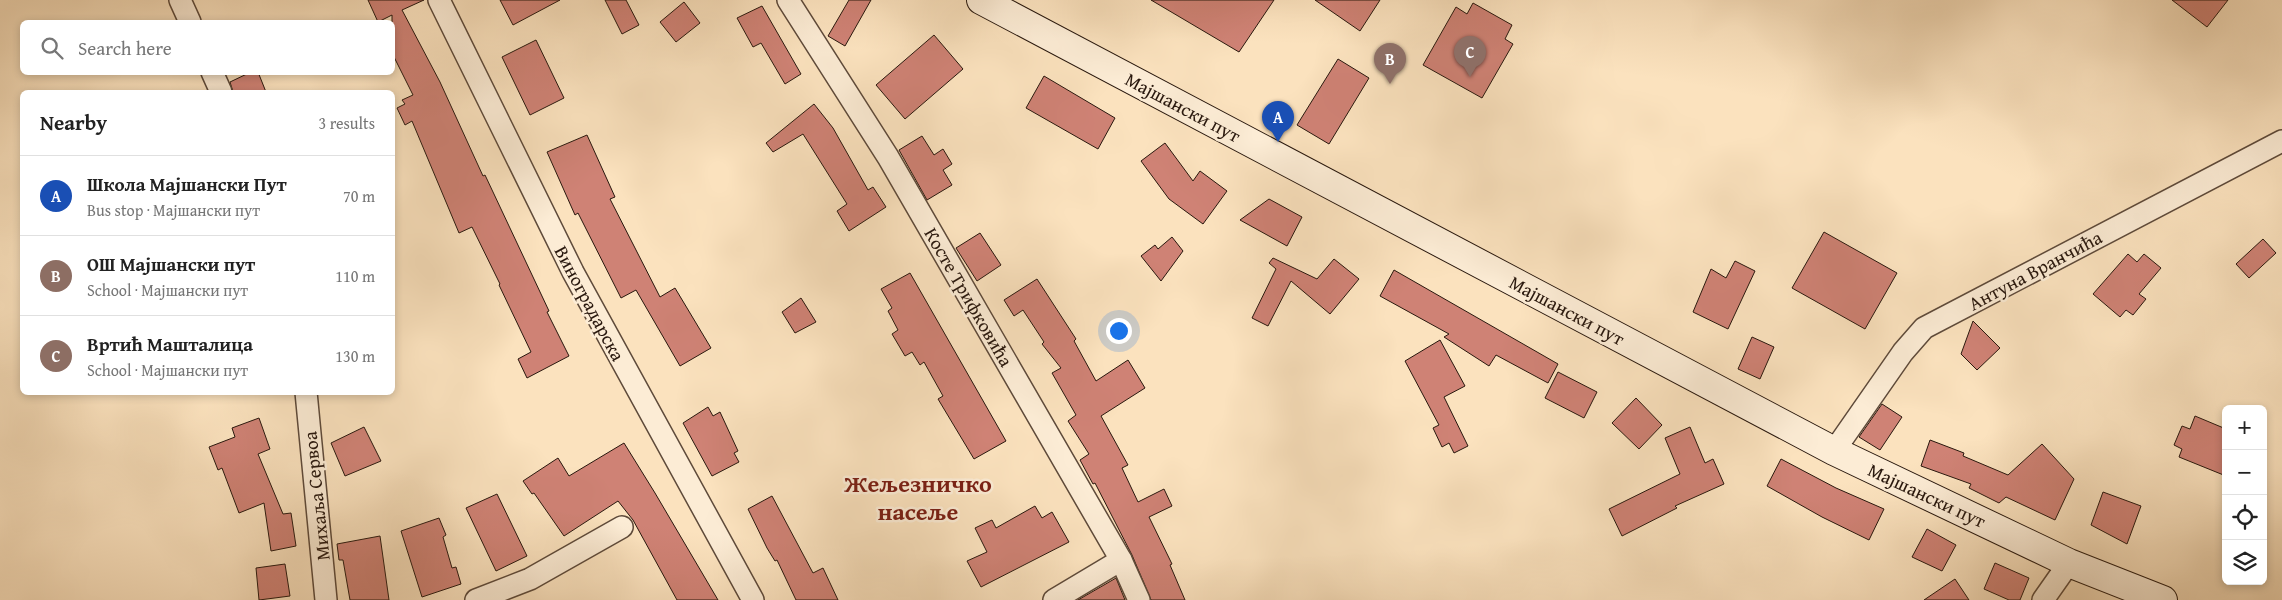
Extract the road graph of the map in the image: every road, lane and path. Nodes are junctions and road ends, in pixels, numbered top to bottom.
1 (180, 0) edge
2 (438, 0) edge
3 (788, 0) edge
4 (981, 0) edge
5 (189, 20) edge
6 (213, 75) edge
7 (220, 90) edge
8 (2282, 140) edge
9 (306, 395) edge
10 (1834, 451) junction
11 (622, 527) dead end
12 (1121, 560) junction
13 (2068, 562) junction
14 (326, 600) edge
15 (476, 600) edge
16 (753, 600) edge
17 (1054, 600) edge
18 (1139, 600) edge
19 (2042, 600) edge
20 (2163, 600) edge

1 - 5 street
2 - 16 street, Виноградарска
3 - 12 street, Косте Трифковића
4 - 10 street, Мајшански пут
6 - 7 street
8 - 10 street, Антуна Вранчића
9 - 14 street, Михаља Сервоа
10 - 13 street, Мајшански пут
11 - 15 street
12 - 17 street
12 - 18 street, Косте Трифковића
13 - 19 street
13 - 20 street, Мајшански пут

